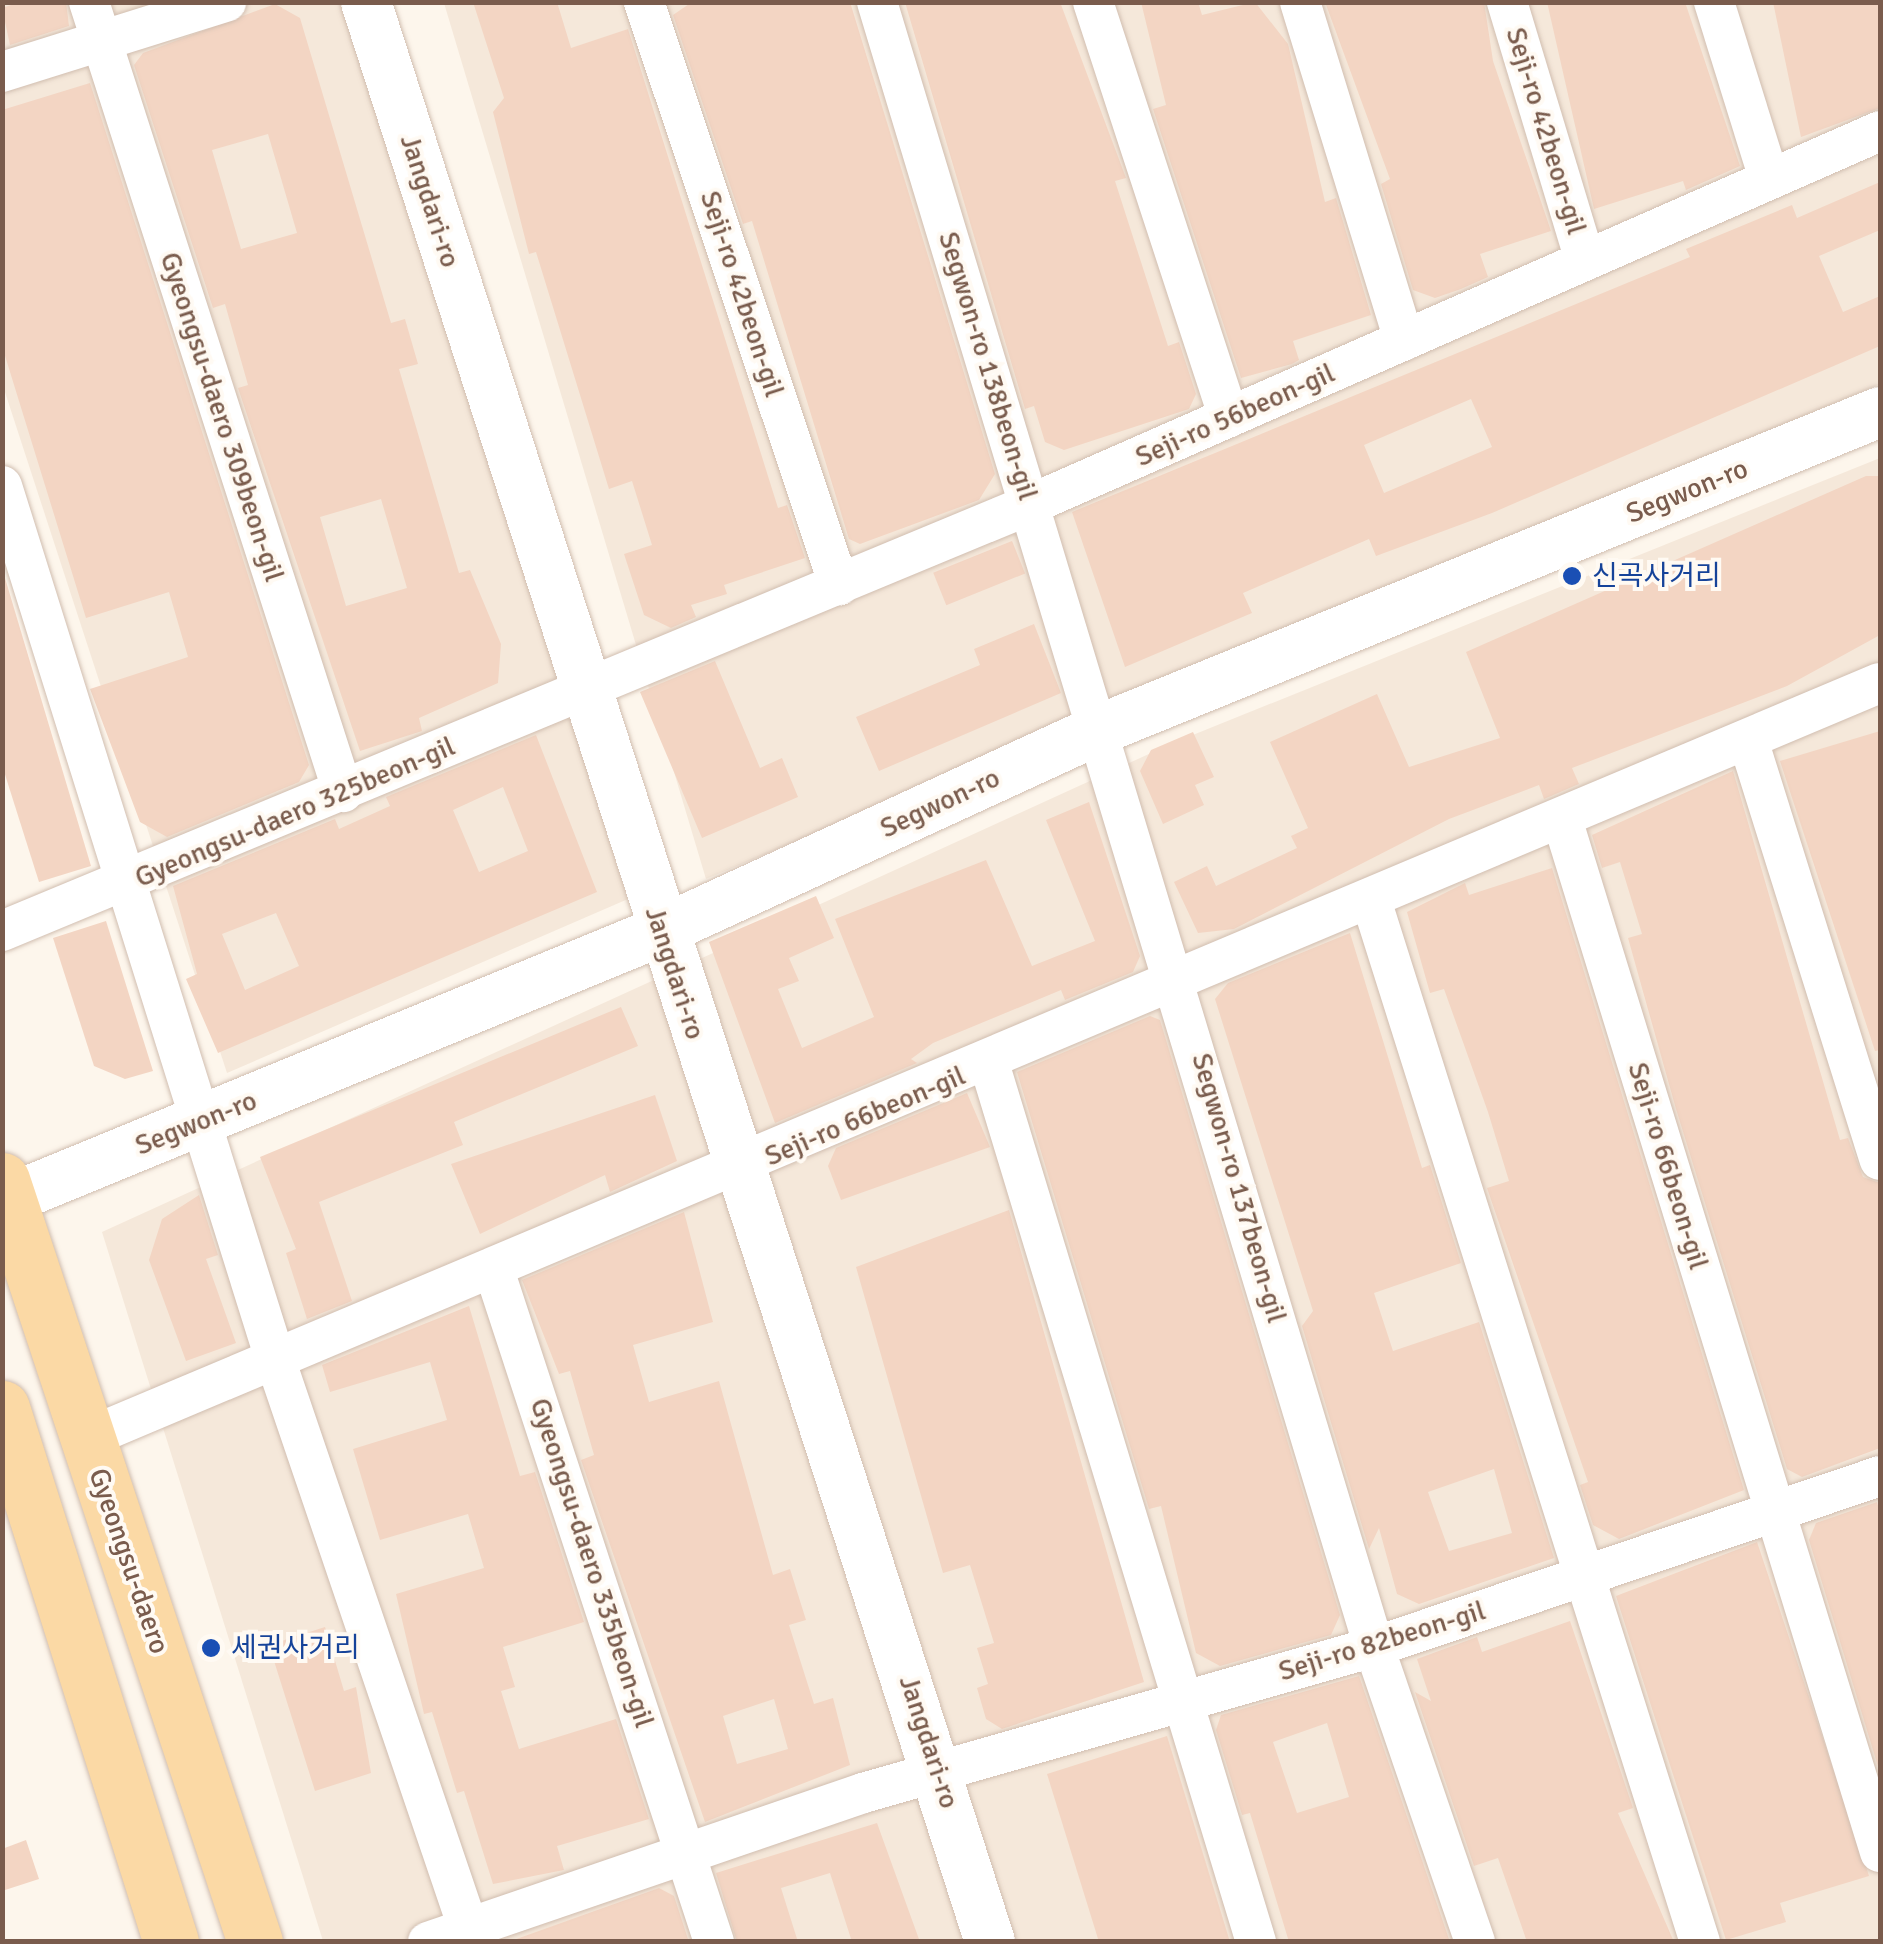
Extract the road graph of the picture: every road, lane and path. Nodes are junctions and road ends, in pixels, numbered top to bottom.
1 (90, 2) edge
2 (226, 2) edge
3 (366, 2) edge
4 (644, 2) edge
5 (877, 2) edge
6 (1093, 2) edge
7 (1300, 2) edge
8 (1507, 2) edge
9 (1714, 2) edge
10 (102, 42) junction
11 (2, 72) edge
12 (1880, 130) edge
13 (1770, 179) junction
14 (1586, 260) junction
15 (1404, 340) junction
16 (1880, 412) edge
17 (1229, 417) junction
18 (2, 486) edge
19 (1029, 505) junction
20 (839, 585) junction
21 (1880, 683) edge
22 (586, 690) junction
23 (1101, 729) junction
24 (1748, 740) junction
25 (343, 792) junction
26 (1562, 819) junction
27 (126, 883) junction
28 (1371, 900) junction
29 (2, 931) edge
30 (661, 931) junction
31 (1179, 982) junction
32 (989, 1064) junction
33 (203, 1120) junction
34 (1880, 1160) edge
35 (740, 1170) junction
36 (4, 1194) edge
37 (494, 1270) junction
38 (275, 1359) junction
39 (2, 1408) edge
40 (87, 1438) junction
41 (1880, 1476) edge
42 (18, 1508) edge
43 (1774, 1513) junction
44 (1585, 1577) junction
45 (1374, 1648) junction
46 (1178, 1701) junction
47 (938, 1774) junction
48 (1880, 1852) edge
49 (690, 1857) junction
50 (471, 1936) edge
51 (170, 1942) edge
52 (256, 1942) edge
53 (428, 1942) edge
54 (714, 1942) edge
55 (990, 1942) edge
56 (1256, 1942) edge
57 (1475, 1942) edge
58 (1700, 1942) edge

1 - 10 street, Gyeongsu-daero 309beon-gil
2 - 10 street
3 - 22 street, Jangdari-ro
4 - 20 street, Seji-ro 42beon-gil
5 - 19 street, Segwon-ro 138beon-gil
6 - 17 street
7 - 15 street
8 - 14 street, Seji-ro 42beon-gil
9 - 13 street
10 - 11 street
10 - 25 street, Gyeongsu-daero 309beon-gil
12 - 13 street, Seji-ro 56beon-gil
13 - 14 street, Seji-ro 56beon-gil
14 - 15 street, Seji-ro 56beon-gil
15 - 17 street, Seji-ro 56beon-gil
16 - 23 street, Segwon-ro
17 - 19 street, Seji-ro 56beon-gil
18 - 27 street
19 - 20 street, Seji-ro 56beon-gil
19 - 23 street, Segwon-ro 138beon-gil
20 - 22 street, Seji-ro 56beon-gil
21 - 24 street, Seji-ro 66beon-gil
22 - 25 street, Gyeongsu-daero 325beon-gil
22 - 30 street, Jangdari-ro
23 - 30 street, Segwon-ro
23 - 31 street, Segwon-ro 137beon-gil
24 - 26 street, Seji-ro 66beon-gil
24 - 34 street
25 - 27 street, Gyeongsu-daero 325beon-gil
26 - 28 street, Seji-ro 66beon-gil
26 - 43 street, Seji-ro 66beon-gil
27 - 29 street, Gyeongsu-daero 325beon-gil
27 - 33 street
28 - 31 street, Seji-ro 66beon-gil
28 - 44 street
30 - 33 street, Segwon-ro
30 - 35 street, Jangdari-ro
31 - 32 street, Seji-ro 66beon-gil
31 - 45 street, Segwon-ro 137beon-gil
32 - 35 street, Seji-ro 66beon-gil
32 - 46 street, Seji-ro 66beon-gil
33 - 36 street, Segwon-ro
33 - 38 street
35 - 37 street
35 - 47 street, Jangdari-ro
36 - 40 main road, Gyeongsu-daero
37 - 38 street
37 - 49 street, Gyeongsu-daero 335beon-gil
38 - 40 street
38 - 50 street
39 - 42 main road
40 - 52 main road, Gyeongsu-daero
41 - 43 street, Seji-ro 82beon-gil
42 - 51 main road
43 - 44 street, Seji-ro 82beon-gil
43 - 48 street
44 - 45 street, Seji-ro 82beon-gil
44 - 58 street
45 - 46 street, Seji-ro 82beon-gil
45 - 57 street, Segwon-ro 137beon-gil
46 - 47 street, Seji-ro 82beon-gil
46 - 56 street
47 - 49 street, Seji-ro 82beon-gil
47 - 55 street, Jangdari-ro
49 - 50 street, Seji-ro 82beon-gil
49 - 54 street, Gyeongsu-daero 335beon-gil
50 - 53 street, Seji-ro 82beon-gil

